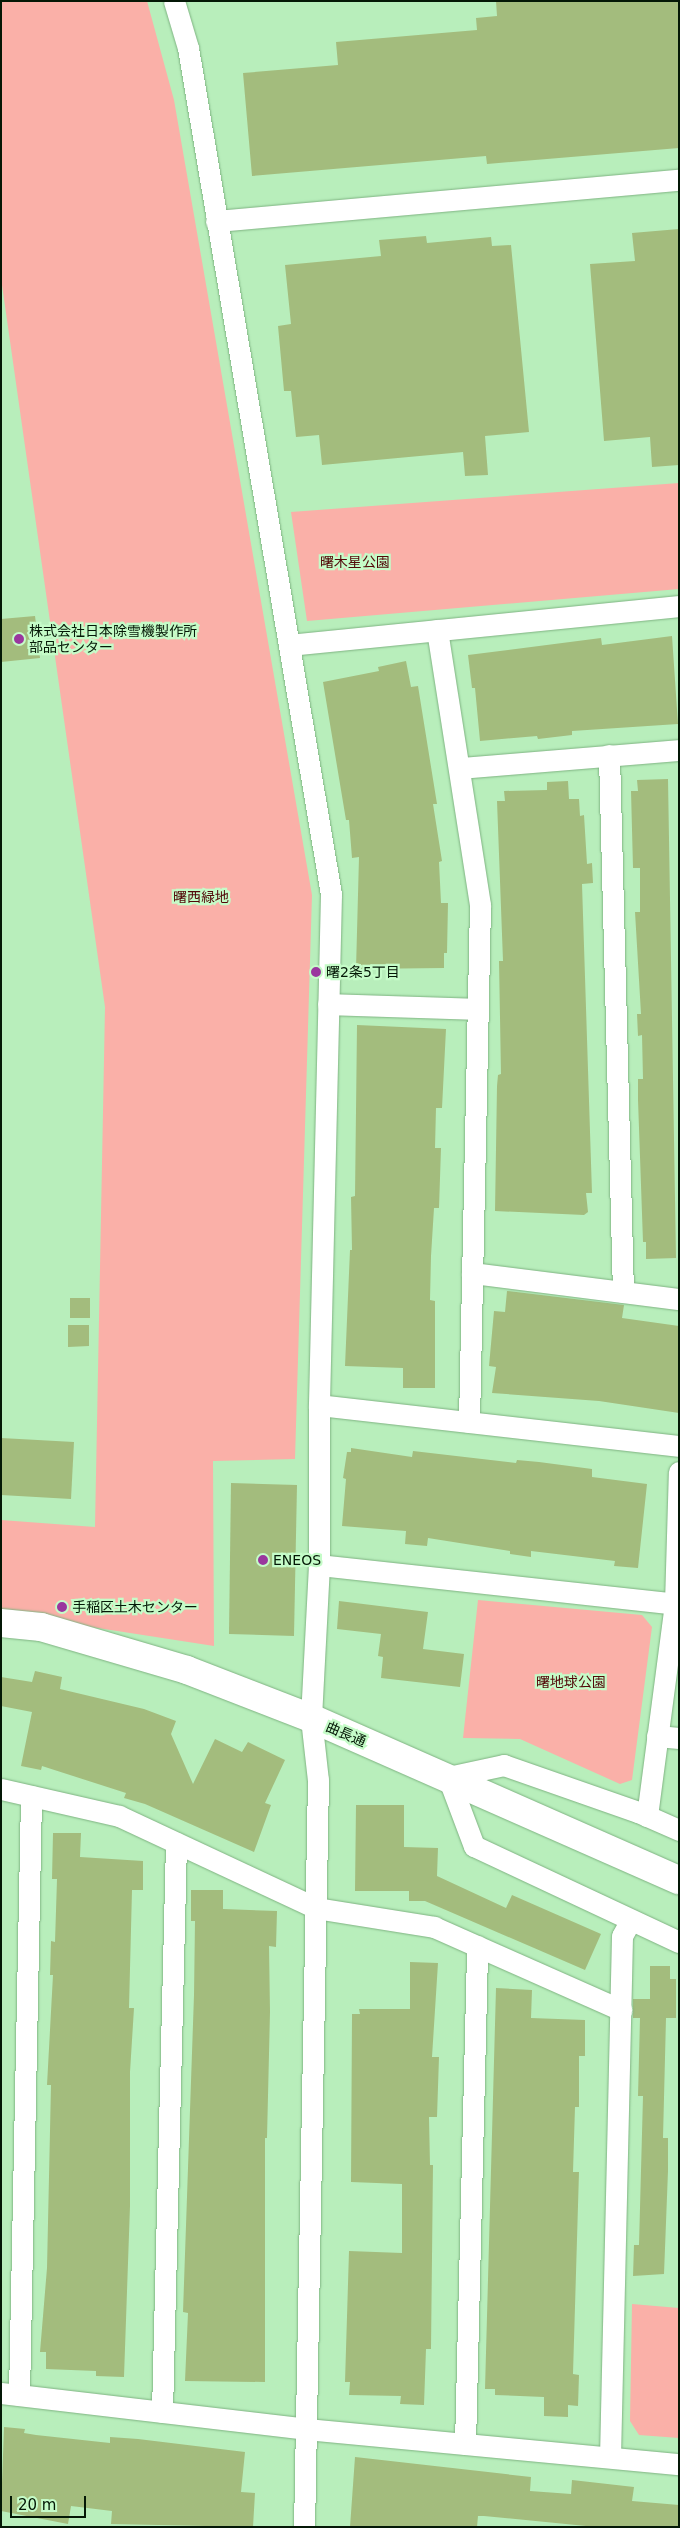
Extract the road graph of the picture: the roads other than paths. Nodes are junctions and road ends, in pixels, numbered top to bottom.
1 (174, 1) edge
2 (679, 180) edge
3 (216, 221) junction
4 (679, 606) edge
5 (437, 630) junction
6 (289, 645) junction
7 (679, 750) edge
8 (609, 755) junction
9 (460, 768) junction
10 (328, 1004) junction
11 (478, 1009) junction
12 (472, 1273) junction
13 (623, 1292) junction
14 (679, 1299) edge
15 (319, 1405) junction
16 (469, 1422) junction
17 (679, 1446) edge
18 (679, 1472) edge
19 (319, 1565) junction
20 (677, 1604) edge
21 (1, 1624) edge
22 (312, 1718) junction
23 (657, 1736) junction
24 (679, 1738) edge
25 (448, 1777) junction
26 (1, 1789) edge
27 (31, 1796) junction
28 (647, 1816) junction
29 (679, 1830) edge
30 (176, 1843) junction
31 (679, 1880) edge
32 (316, 1908) junction
33 (631, 1920) junction
34 (679, 1942) edge
35 (477, 1946) junction
36 (621, 2010) junction
37 (10, 2394) edge
38 (162, 2412) junction
39 (306, 2428) junction
40 (465, 2444) junction
41 (610, 2457) junction
42 (679, 2464) edge
43 (304, 2527) edge

1 - 3 street
2 - 3 street
3 - 6 street
4 - 5 street
5 - 6 street
5 - 9 street
6 - 10 street
7 - 8 street
8 - 9 street
8 - 13 street
9 - 11 street
10 - 11 street
10 - 15 street
11 - 12 street
12 - 13 street
12 - 16 street
13 - 14 street
15 - 16 street
15 - 19 street
16 - 17 street
18 - 20 street
19 - 20 street
19 - 22 street
20 - 23 street
21 - 22 street, 曲長通
22 - 25 street, 曲長通
22 - 32 street
23 - 24 street
23 - 28 street
25 - 28 street
25 - 31 street, 曲長通
25 - 33 street
26 - 27 street
27 - 30 street
27 - 37 street
28 - 29 street
30 - 32 street
30 - 38 street
32 - 35 street
32 - 39 street
33 - 34 street
33 - 36 street
35 - 36 street
35 - 40 street
36 - 41 street
37 - 38 street
38 - 39 street
39 - 40 street
39 - 43 street
40 - 41 street
41 - 42 street

